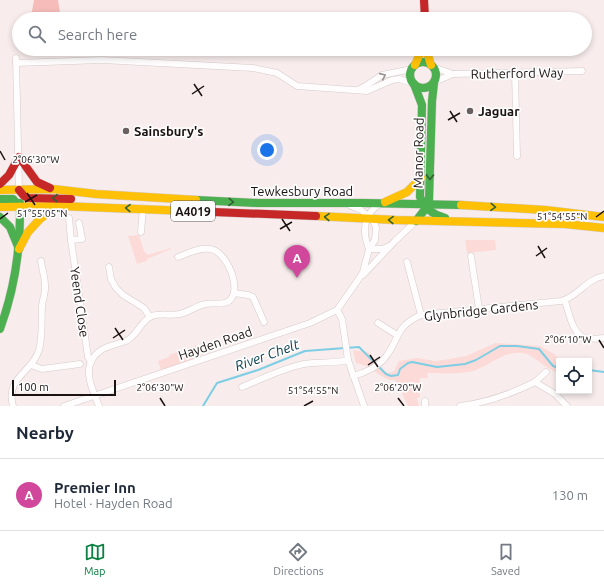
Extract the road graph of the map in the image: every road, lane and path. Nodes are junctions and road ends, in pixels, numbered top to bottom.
1 (424, 0) edge
2 (425, 12) edge
3 (418, 56) edge
4 (428, 56) edge
5 (432, 66) junction
6 (413, 67) junction
7 (582, 71) dead end
8 (453, 74) junction
9 (515, 74) junction
10 (434, 82) junction
11 (413, 84) junction
12 (358, 90) junction
13 (517, 156) dead end
14 (19, 157) junction
15 (421, 178) junction
16 (0, 184) edge
17 (0, 190) edge
18 (19, 190) junction
19 (53, 190) junction
20 (0, 199) edge
21 (338, 203) junction
22 (382, 203) junction
23 (426, 205) junction
24 (57, 206) junction
25 (0, 207) edge
26 (20, 207) junction
27 (106, 207) junction
28 (143, 208) junction
29 (0, 217) edge
30 (604, 217) edge
31 (69, 218) dead end
32 (369, 218) junction
33 (416, 221) junction
34 (455, 221) junction
35 (80, 223) dead end
36 (604, 228) edge
37 (141, 232) dead end
38 (71, 240) junction
39 (392, 245) junction
40 (19, 249) junction
41 (369, 249) junction
42 (471, 256) dead end
43 (178, 257) dead end
44 (41, 261) dead end
45 (407, 262) dead end
46 (109, 267) dead end
47 (604, 276) edge
48 (358, 280) junction
49 (234, 293) junction
50 (565, 300) junction
51 (479, 309) junction
52 (337, 310) junction
53 (421, 316) junction
54 (150, 317) junction
55 (264, 322) dead end
56 (378, 323) dead end
57 (0, 329) edge
58 (398, 335) junction
59 (604, 338) edge
60 (348, 357) junction
61 (91, 362) junction
62 (80, 364) dead end
63 (31, 365) junction
64 (546, 372) dead end
65 (353, 376) junction
66 (535, 382) junction
67 (242, 387) dead end
68 (95, 396) junction
69 (13, 406) edge
70 (64, 406) edge
71 (99, 406) edge
72 (364, 406) edge
73 (460, 406) edge
74 (567, 406) edge

1 - 2 main road
3 - 6 main road
4 - 5 main road
5 - 6 main road
5 - 8 street, Rutherford Way
5 - 10 main road
6 - 11 main road
12 -> 6 street
7 - 9 street, Rutherford Way
8 - 9 street, Rutherford Way
8 - 10 street, Rutherford Way
9 - 13 street
10 - 11 main road
10 -> 23 main road, Manor Road
11 - 12 street
11 - 15 main road, Manor Road
12 - 14 street
14 - 16 main road
14 - 18 street
14 - 19 main road
15 - 22 main road
15 - 23 main road, Manor Road
17 - 18 main road, Tewkesbury Road / A4019
18 - 19 main road, Tewkesbury Road / A4019
18 - 26 main road
27 -> 18 main road
19 -> 21 main road, Tewkesbury Road / A4019
20 - 26 main road
21 - 22 main road, Tewkesbury Road / A4019
21 - 32 street
22 - 23 main road, Tewkesbury Road / A4019
22 - 32 street
23 -> 30 main road, Tewkesbury Road / A4019
23 - 33 main road
23 - 34 main road
24 - 26 main road, Tewkesbury Road / A4019
24 - 27 main road, Tewkesbury Road / A4019
24 - 40 main road
25 - 26 main road, Tewkesbury Road / A4019
26 - 40 main road
28 -> 27 main road, Tewkesbury Road / A4019
32 -> 28 main road, Tewkesbury Road / A4019
28 - 37 street
29 - 40 main road
31 - 38 street, Yeend Close
33 -> 32 main road, Tewkesbury Road / A4019
32 - 41 street, Hayden Road
32 - 41 street, Hayden Road
33 - 34 main road, Tewkesbury Road / A4019
33 - 39 street, Hayden Road
34 - 36 main road, Tewkesbury Road / A4019
35 - 38 street
38 - 61 street, Yeend Close
39 - 41 street
39 - 48 street, Hayden Road
40 - 57 main road
41 - 48 street, Hayden Road
42 - 51 street
43 - 49 street
44 - 63 street
45 - 53 street
46 - 54 street
47 - 50 street, Glynbridge Gardens
48 - 52 street, Hayden Road
49 - 54 street
49 - 55 street
50 - 51 street, Glynbridge Gardens
50 - 59 street
51 - 53 street, Glynbridge Gardens
52 - 60 street
52 - 68 street, Hayden Road
53 - 58 street, Glynbridge Gardens
54 - 61 street
56 - 58 street
58 - 65 street, Glynbridge Gardens
60 - 65 street
60 - 67 street
61 - 68 street
62 - 63 street
63 - 69 street
64 - 66 street
65 - 72 street
66 - 73 street
66 - 74 street
68 - 70 street, Hayden Road
68 - 71 street

